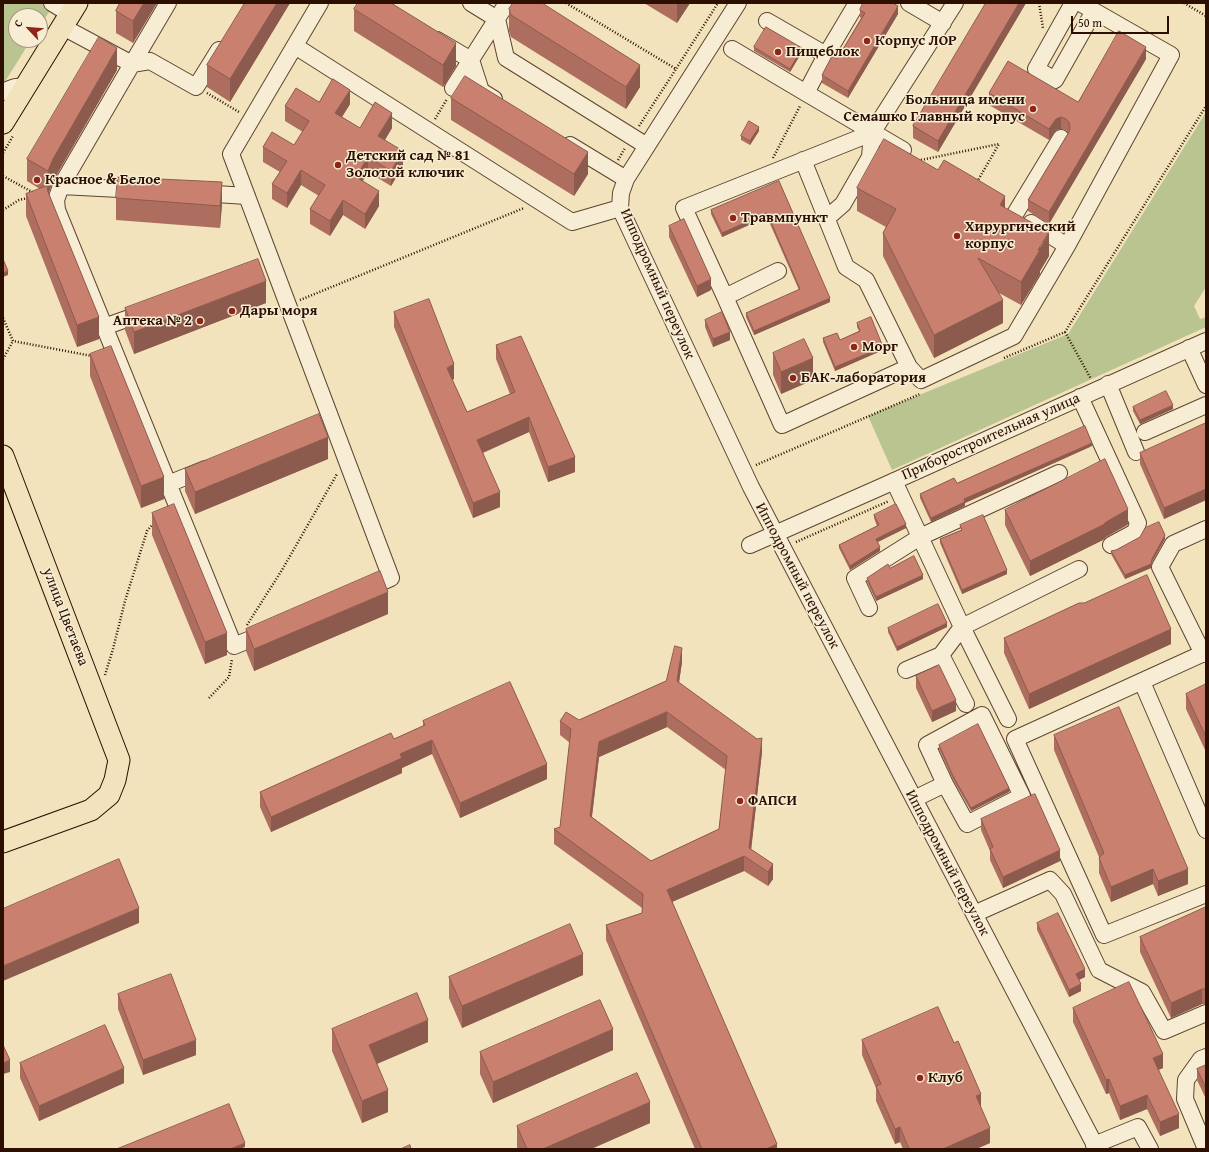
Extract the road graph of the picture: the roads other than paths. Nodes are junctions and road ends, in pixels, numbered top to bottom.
1 (52, 3) edge
2 (168, 3) edge
3 (320, 3) edge
4 (471, 3) edge
5 (507, 3) edge
6 (857, 3) edge
7 (909, 3) edge
8 (956, 3) edge
9 (1073, 3) edge
10 (1080, 3) edge
11 (732, 5) edge
12 (1094, 11) junction
13 (70, 15) edge
14 (496, 19) junction
15 (767, 21) dead end
16 (943, 23) junction
17 (423, 32) edge
18 (228, 35) edge
19 (295, 46) junction
20 (732, 49) dead end
21 (826, 55) junction
22 (471, 60) junction
23 (132, 64) junction
24 (25, 88) junction
25 (454, 88) road end
26 (3, 92) edge
27 (806, 93) junction
28 (507, 107) edge
29 (3, 123) edge
30 (872, 133) junction
31 (1061, 138) dead end
32 (559, 139) edge
33 (647, 146) junction
34 (803, 160) junction
35 (921, 160) edge
36 (626, 179) junction
37 (154, 191) edge
38 (185, 192) edge
39 (58, 193) junction
40 (247, 196) junction
41 (620, 208) junction
42 (827, 218) junction
43 (1067, 246) junction
44 (778, 271) dead end
45 (726, 297) junction
46 (163, 306) edge
47 (104, 327) junction
48 (1206, 341) edge
49 (1189, 348) junction
50 (909, 367) junction
51 (1206, 385) edge
52 (1102, 387) junction
53 (1080, 397) junction
54 (1206, 404) edge
55 (331, 419) junction
56 (316, 425) edge
57 (1145, 432) dead end
58 (1136, 452) dead end
59 (3, 456) edge
60 (220, 463) edge
61 (1059, 473) dead end
62 (894, 481) junction
63 (168, 484) junction
64 (1206, 529) edge
65 (775, 533) junction
66 (920, 537) junction
67 (750, 545) dead end
68 (1111, 545) dead end
69 (1079, 569) dead end
70 (348, 597) edge
71 (870, 608) dead end
72 (962, 627) junction
73 (276, 628) edge
74 (1204, 653) edge
75 (941, 654) junction
76 (906, 670) dead end
77 (1142, 682) junction
78 (966, 704) dead end
79 (1008, 718) dead end
80 (945, 784) junction
81 (914, 799) junction
82 (1206, 830) edge
83 (3, 842) edge
84 (1206, 894) edge
85 (974, 914) junction
86 (1206, 1013) edge
87 (1206, 1057) edge
88 (1096, 1147) edge
89 (1150, 1149) edge
90 (1206, 1149) edge

1 - 13 street
2 - 23 street
3 - 19 street
4 - 14 street
5 - 14 street
6 - 21 street
7 - 16 street
8 - 16 street
9 - 12 street
10 - 12 street
11 - 33 street, Ипподромный переулок
12 - 43 street
13 - 23 street
13 - 24 main road
14 - 22 street
14 - 33 street
15 - 21 street
16 - 30 street
17 - 22 street
18 - 23 street
19 - 40 street
19 - 41 street
20 - 27 street
21 - 27 street
22 - 25 street
22 - 28 street
23 - 39 street
24 - 26 street
24 - 29 main road
27 - 30 street
30 - 34 street
30 - 35 street
30 - 42 street
31 - 43 street
32 - 36 street
33 - 36 street, Ипподромный переулок
34 - 42 street
34 - 45 street
36 - 41 street, Ипподромный переулок
37 - 39 street
38 - 40 street
39 - 47 street
40 - 55 street
41 - 65 street, Ипподромный переулок
42 - 50 street
43 - 50 street
44 - 45 street
45 - 50 street
46 - 47 street
47 - 63 street
48 - 49 street, Приборостроительная улица
49 - 51 street
49 - 52 street, Приборостроительная улица
52 - 53 street, Приборостроительная улица
52 - 58 street
53 - 62 street, Приборостроительная улица
53 - 68 street
54 - 57 street
55 - 56 street
55 - 70 street
59 - 83 main road, улица Цветаева
60 - 63 street
61 - 66 street
62 - 65 street, Приборостроительная улица
62 - 66 street
63 - 73 street
64 - 74 street
65 - 67 street, Приборостроительная улица
65 - 81 street, Ипподромный переулок
66 - 71 street
66 - 72 street
69 - 72 street
72 - 75 street
72 - 79 street
74 - 77 street
75 - 76 street
75 - 78 street
77 - 82 street
77 - 84 street
80 - 80 street
80 - 81 street
81 - 85 street, Ипподромный переулок
85 - 86 street
85 - 88 street, Ипподромный переулок
87 - 90 street
88 - 89 street

